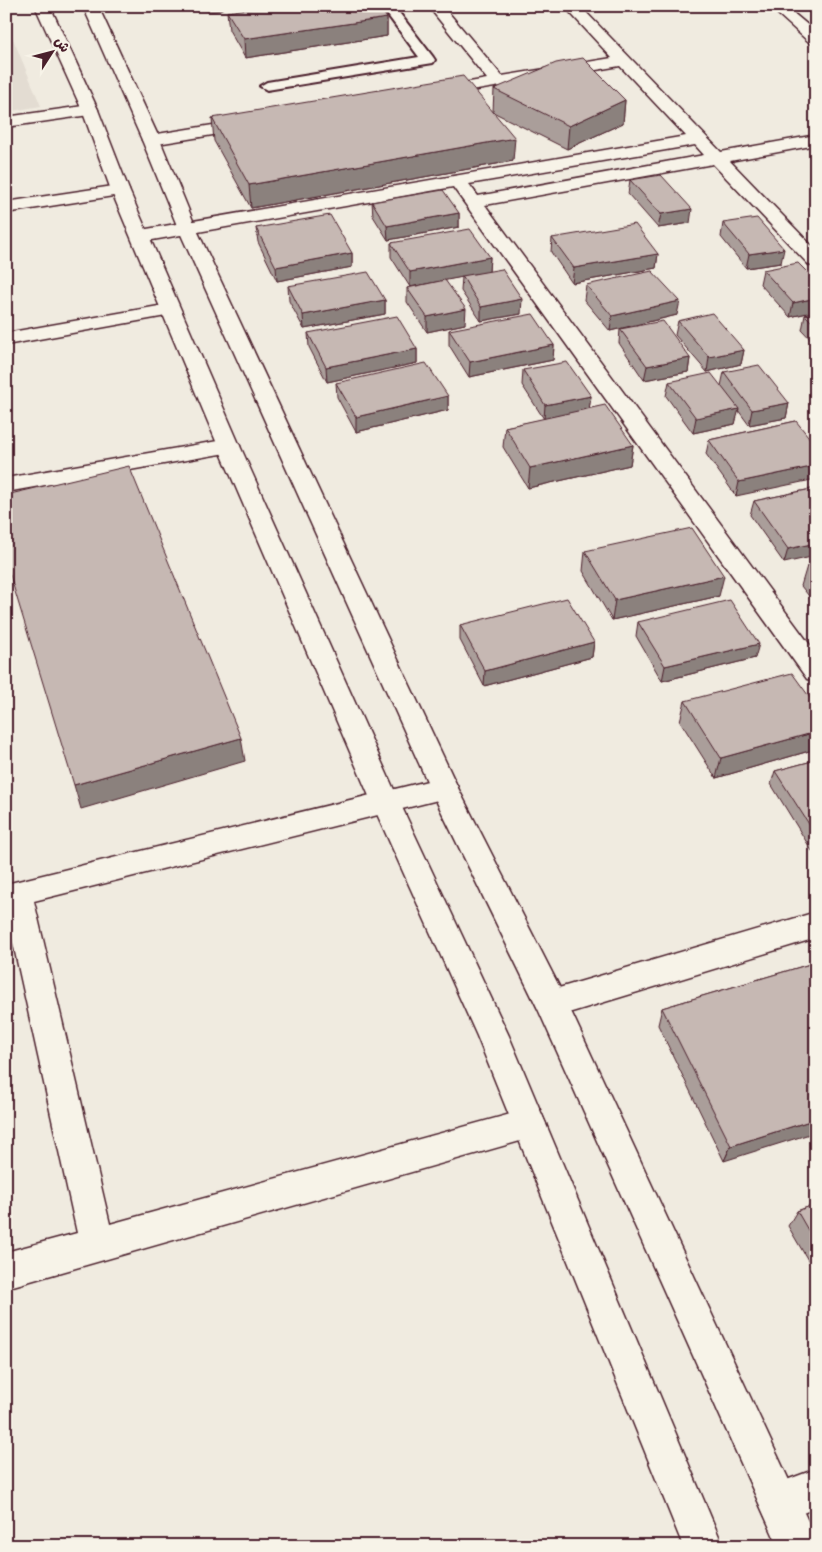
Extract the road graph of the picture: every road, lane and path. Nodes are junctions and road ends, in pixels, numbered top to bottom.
1 (42, 6) edge
2 (90, 6) edge
3 (208, 6) edge
4 (217, 6) edge
5 (386, 6) edge
6 (435, 6) edge
7 (571, 6) edge
8 (776, 6) edge
9 (815, 38) edge
10 (624, 62) junction
11 (498, 82) junction
12 (267, 86) dead end
13 (421, 95) edge
14 (90, 110) junction
15 (266, 121) edge
16 (6, 122) edge
17 (698, 139) junction
18 (151, 140) junction
19 (816, 140) edge
20 (717, 158) junction
21 (458, 181) junction
22 (120, 190) junction
23 (473, 202) junction
24 (6, 208) edge
25 (187, 228) junction
26 (141, 236) junction
27 (816, 261) edge
28 (170, 310) junction
29 (6, 339) edge
30 (229, 446) junction
31 (6, 485) edge
32 (816, 672) edge
33 (444, 788) junction
34 (386, 803) junction
35 (12, 894) edge
36 (816, 925) edge
37 (552, 1004) junction
38 (529, 1124) junction
39 (97, 1244) junction
40 (6, 1270) edge
41 (816, 1488) edge
42 (779, 1502) junction
43 (703, 1546) edge
44 (799, 1546) edge

1 - 14 street
2 - 18 street
3 - 4 lane
5 - 12 lane
6 - 11 street
7 - 10 street
8 - 9 street
10 - 11 street
10 - 17 street
11 - 13 street
14 - 16 street
14 - 22 street
15 - 18 street
17 - 20 street
17 - 21 street
18 - 25 street
19 - 20 street
20 - 23 street
20 - 27 street
21 - 23 street
21 - 25 street
22 - 24 street
22 - 26 street
23 - 32 street
25 - 26 street
25 - 33 street
26 - 28 street
28 - 29 street
28 - 30 street
30 - 31 street
30 - 34 street
33 - 34 street
33 - 37 street
34 - 35 street
34 - 38 street
35 - 39 street
36 - 37 street
37 - 42 street
38 - 39 street
38 - 43 street
39 - 40 street
41 - 42 street
42 - 44 street

